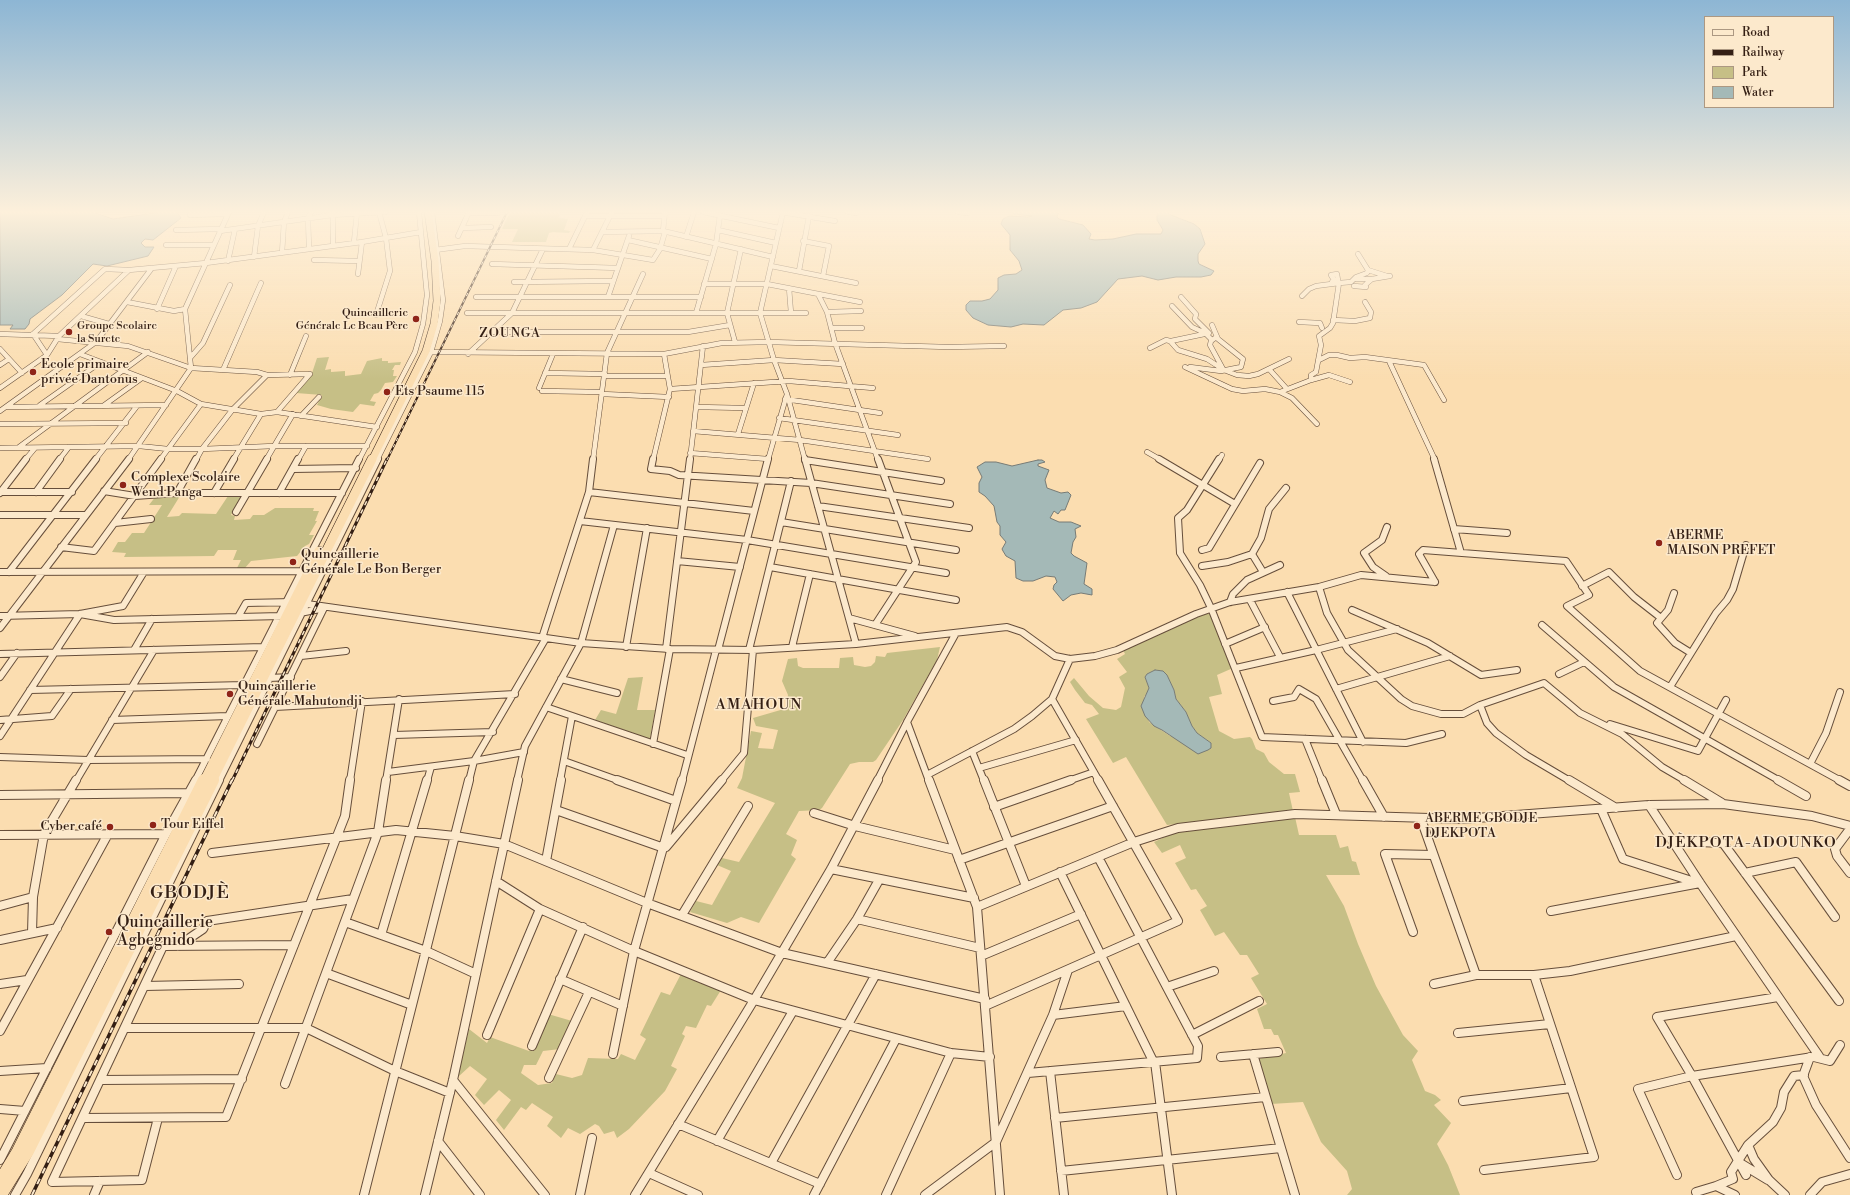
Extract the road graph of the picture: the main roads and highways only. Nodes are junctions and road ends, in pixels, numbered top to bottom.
1 (430, 268) edge
2 (436, 268) edge
3 (293, 609) junction
4 (0, 1181) edge
5 (1, 1195) edge

1 - 3 highway
2 - 3 highway
3 - 4 highway
3 - 5 highway

